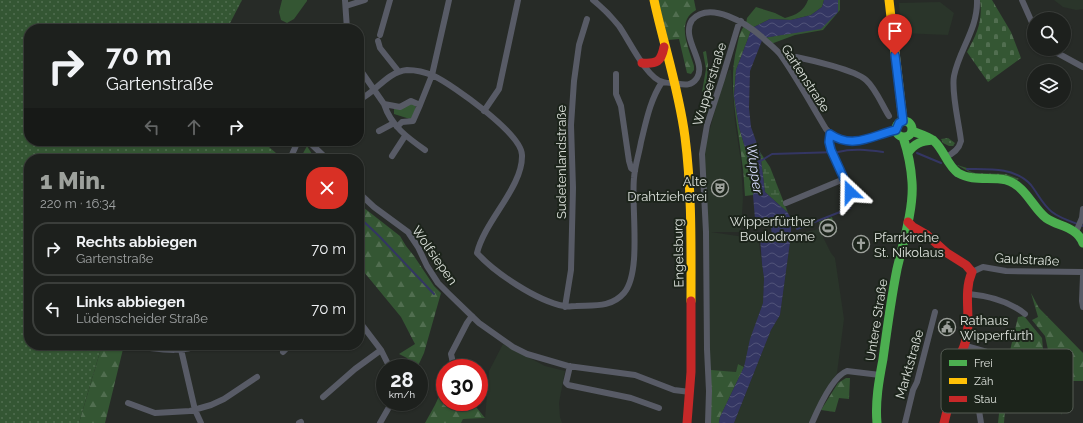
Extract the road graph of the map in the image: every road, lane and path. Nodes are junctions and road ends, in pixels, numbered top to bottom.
1 (365, 0) edge
2 (390, 0) edge
3 (449, 0) edge
4 (518, 0) edge
5 (593, 0) edge
6 (654, 0) edge
7 (889, 0) edge
8 (977, 0) edge
9 (1022, 0) edge
10 (346, 3) edge
11 (1027, 12) edge
12 (587, 19) dead end
13 (741, 20) junction
14 (347, 24) edge
15 (664, 45) junction
16 (1061, 56) edge
17 (642, 63) junction
18 (786, 63) junction
19 (1083, 67) edge
20 (398, 72) junction
21 (616, 74) dead end
22 (364, 75) edge
23 (432, 76) junction
24 (662, 82) junction
25 (678, 84) junction
26 (374, 89) junction
27 (364, 96) edge
28 (384, 104) junction
29 (420, 104) junction
30 (484, 111) junction
31 (889, 116) dead end
32 (903, 121) junction
33 (395, 125) junction
34 (380, 131) dead end
35 (912, 131) junction
36 (900, 133) junction
37 (830, 134) junction
38 (406, 136) junction
39 (933, 140) junction
40 (313, 146) edge
41 (425, 150) dead end
42 (908, 153) junction
43 (322, 154) edge
44 (392, 156) dead end
45 (945, 157) junction
46 (635, 171) junction
47 (844, 179) junction
48 (850, 192) dead end
49 (364, 198) edge
50 (786, 203) dead end
51 (1083, 209) edge
52 (909, 226) junction
53 (1077, 230) junction
54 (1083, 242) edge
55 (972, 272) junction
56 (1083, 272) edge
57 (1083, 276) edge
58 (969, 294) junction
59 (564, 307) junction
60 (1083, 307) edge
61 (935, 312) dead end
62 (1025, 314) dead end
63 (472, 316) junction
64 (364, 328) edge
65 (966, 346) junction
66 (964, 349) edge
67 (976, 349) edge
68 (181, 350) edge
69 (381, 350) junction
70 (386, 359) edge
71 (452, 359) edge
72 (570, 366) junction
73 (880, 375) junction
74 (257, 377) dead end
75 (690, 392) junction
76 (323, 397) dead end
77 (128, 403) dead end
78 (659, 408) dead end
79 (196, 410) junction
80 (387, 411) edge
81 (946, 413) edge
82 (979, 413) edge
83 (201, 423) edge
84 (380, 423) edge
85 (687, 423) edge
86 (708, 423) edge
87 (812, 423) edge
88 (877, 423) edge
89 (905, 423) edge
90 (944, 423) edge
91 (981, 423) edge

1 - 10 street
2 - 20 street
3 - 23 street
4 - 30 street
5 - 17 street
6 - 15 main road, Engelsburg
7 - 32 main road
8 - 45 street
9 - 11 street
10 - 14 street
12 - 59 street, Sudetenlandstraße
13 - 18 street, Gartenstraße
13 - 25 street, Gartenstraße
13 - 86 street, Wupperstraße
15 - 17 main road
15 - 25 main road, Engelsburg
16 - 19 street
17 - 24 street
18 - 31 street
18 - 37 street, Gartenstraße
20 - 23 street
20 - 26 street
21 - 46 street
22 - 26 street
23 - 29 street
23 - 30 street
24 - 25 street
24 - 46 street
25 - 75 main road, Engelsburg
26 - 27 street
26 - 28 street
28 - 29 street
28 - 33 street
29 - 33 street
30 - 59 street
32 - 35 main road
32 - 36 main road
33 - 34 street
33 - 38 street
35 - 36 main road
35 - 39 main road
36 - 37 street
36 - 42 main road, Untere Straße
37 - 47 street
38 - 41 street
38 - 44 street
39 - 42 main road
39 - 45 main road
40 - 43 street
42 - 52 main road, Untere Straße
45 - 53 main road
46 - 59 street
47 - 48 street
47 - 50 street
49 - 63 street, Wolfsiepen
51 - 53 street
52 - 55 main road
52 - 73 main road, Untere Straße
53 - 54 main road
55 - 56 street, Gaulstraße
55 - 58 main road
57 - 60 street
58 - 62 street
58 - 65 main road
61 - 89 street, Marktstraße
63 - 71 street
63 - 72 street, Wolfsiepen
64 - 69 street
65 - 66 main road
65 - 67 street
68 - 79 street
69 - 70 street
69 - 76 street
72 - 75 street, Wolfsiepen
72 - 78 street
73 - 87 street
73 - 88 main road, Untere Straße
74 - 79 street
75 - 85 main road, Engelsburg
77 - 79 street
79 - 83 street
80 - 84 street
81 - 90 main road
82 - 91 street

